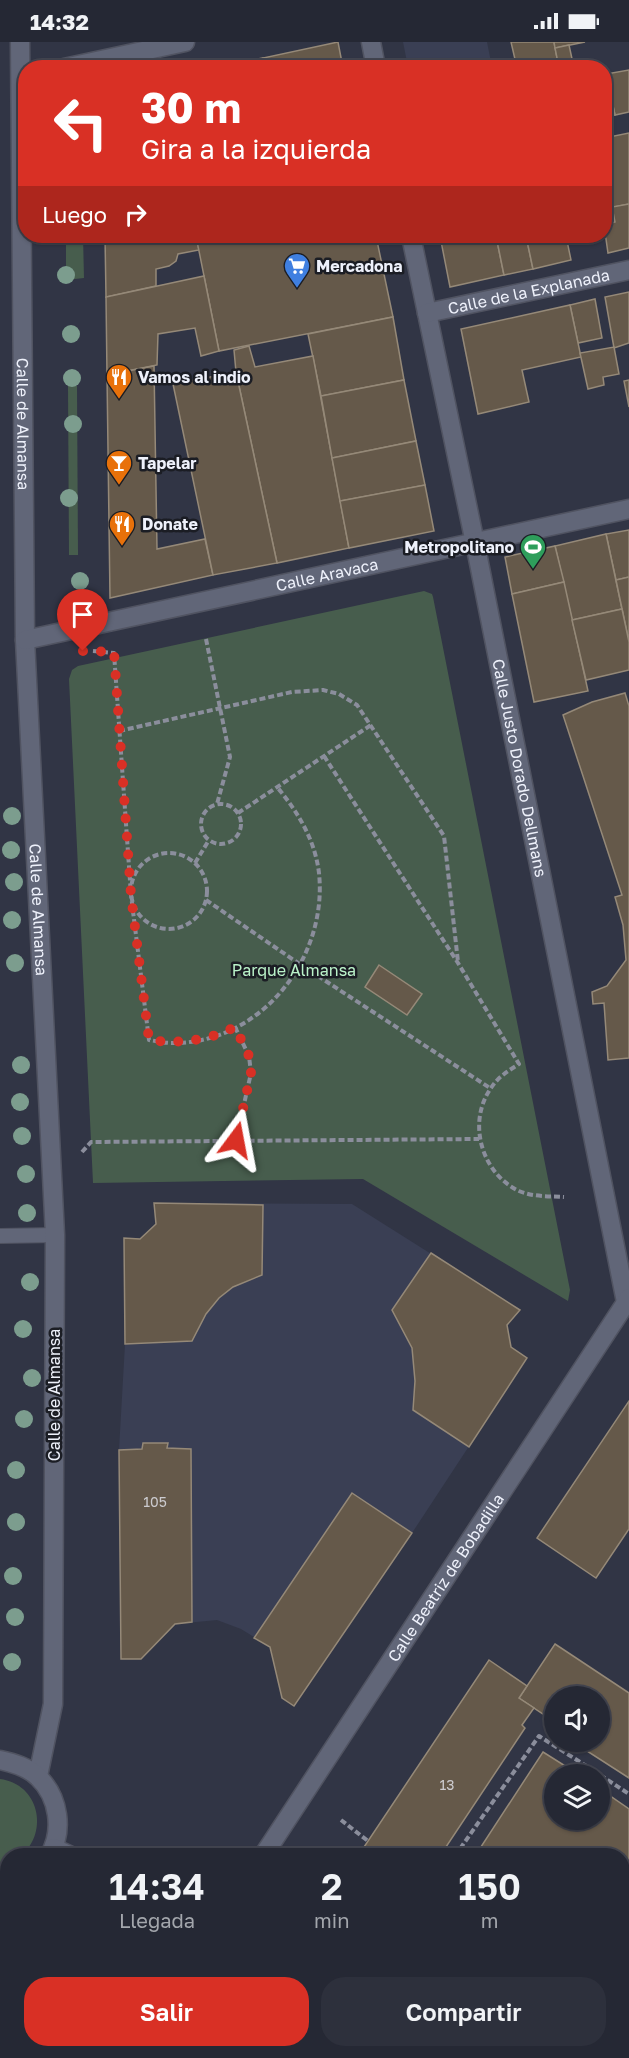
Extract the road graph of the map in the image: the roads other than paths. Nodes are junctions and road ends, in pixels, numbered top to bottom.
1 (20, 42) edge
2 (185, 42) edge
3 (371, 42) edge
4 (22, 60) edge
5 (101, 60) edge
6 (374, 60) edge
7 (24, 243) edge
8 (412, 243) edge
9 (629, 270) edge
10 (427, 313) junction
11 (629, 509) edge
12 (475, 543) junction
13 (25, 640) junction
14 (55, 1235) junction
15 (0, 1236) edge
16 (628, 1300) edge
17 (0, 1760) edge
18 (38, 1776) junction
19 (52, 1848) edge
20 (268, 1848) edge

1 - 4 street, Calle de Almansa
2 - 5 street
3 - 6 street
7 - 13 street, Calle de Almansa
8 - 10 street, Calle Justo Dorado Dellmans
9 - 10 street, Calle de la Explanada
10 - 12 street, Calle Justo Dorado Dellmans
11 - 12 street, Calle Aravaca
12 - 13 street, Calle Aravaca
12 - 16 street, Calle Justo Dorado Dellmans
13 - 14 street, Calle de Almansa
14 - 15 lane
14 - 18 street, Calle de Almansa
16 - 20 street, Calle Beatriz de Bobadilla
17 - 18 street
18 - 19 street

